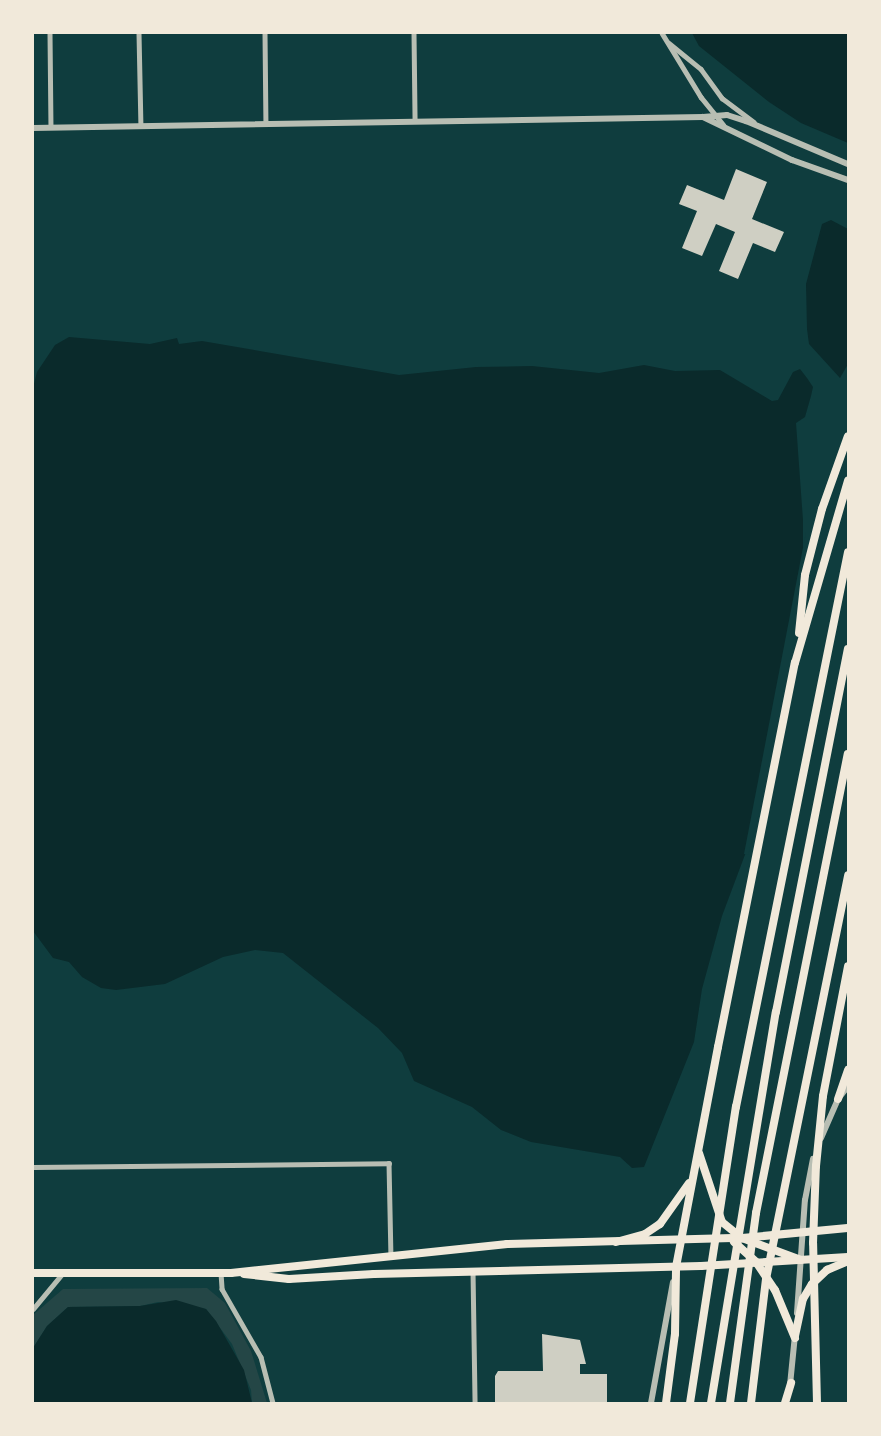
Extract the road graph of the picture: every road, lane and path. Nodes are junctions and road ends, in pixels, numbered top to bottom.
1 (50, 33) edge
2 (139, 33) edge
3 (265, 33) edge
4 (414, 33) edge
5 (662, 33) edge
6 (669, 43) junction
7 (714, 115) junction
8 (703, 117) junction
9 (415, 121) junction
10 (266, 124) junction
11 (724, 125) junction
12 (141, 126) junction
13 (51, 127) junction
14 (762, 127) junction
15 (33, 128) edge
16 (848, 164) edge
17 (848, 180) edge
18 (848, 436) edge
19 (848, 481) edge
20 (848, 552) edge
21 (848, 649) edge
22 (795, 663) junction
23 (848, 754) edge
24 (848, 875) edge
25 (848, 966) edge
26 (848, 1070) edge
27 (848, 1086) edge
28 (838, 1099) junction
29 (698, 1149) junction
30 (33, 1167) edge
31 (692, 1178) junction
32 (848, 1228) edge
33 (802, 1231) junction
34 (742, 1238) junction
35 (730, 1239) junction
36 (680, 1240) junction
37 (616, 1242) junction
38 (391, 1255) junction
39 (848, 1259) edge
40 (801, 1260) junction
41 (756, 1262) junction
42 (675, 1267) junction
43 (473, 1271) junction
44 (33, 1273) edge
45 (221, 1273) junction
46 (231, 1273) junction
47 (62, 1274) junction
48 (33, 1309) edge
49 (795, 1338) junction
50 (790, 1383) joint
51 (273, 1403) edge
52 (475, 1403) edge
53 (651, 1403) edge
54 (666, 1403) edge
55 (690, 1403) edge
56 (711, 1403) edge
57 (730, 1403) edge
58 (750, 1403) edge
59 (787, 1403) edge
60 (817, 1403) edge

1 - 13 street
2 - 12 street
3 - 10 street
4 - 9 street
5 - 6 street
6 - 7 street
6 - 14 street
7 - 8 street
7 - 11 street
7 - 14 street
8 - 9 street
8 - 11 street
9 - 10 street
10 - 12 street
11 - 17 street
12 - 13 street
13 - 15 street
14 - 16 street
18 - 22 highway
19 - 22 highway
20 - 55 highway
21 - 56 highway
22 - 29 highway
23 - 57 highway
24 - 58 highway
25 - 60 highway
26 - 28 highway
27 - 28 street
28 - 33 street
29 - 31 highway
29 - 34 highway
30 - 38 street
31 - 36 highway
31 - 37 highway
32 - 33 highway
33 - 34 highway
33 - 40 street
34 - 35 highway
34 - 40 highway
35 - 36 highway
35 - 41 highway
36 - 37 highway
36 - 42 highway
37 - 38 highway
38 - 46 highway
39 - 40 highway
39 - 49 highway
40 - 41 highway
40 - 49 street
41 - 42 highway
41 - 49 highway
42 - 43 highway
42 - 53 street
42 - 54 highway
43 - 46 highway
43 - 52 street
44 - 47 highway
45 - 46 highway
45 - 47 highway
45 - 51 street
47 - 48 street
49 - 50 street
50 - 59 highway

